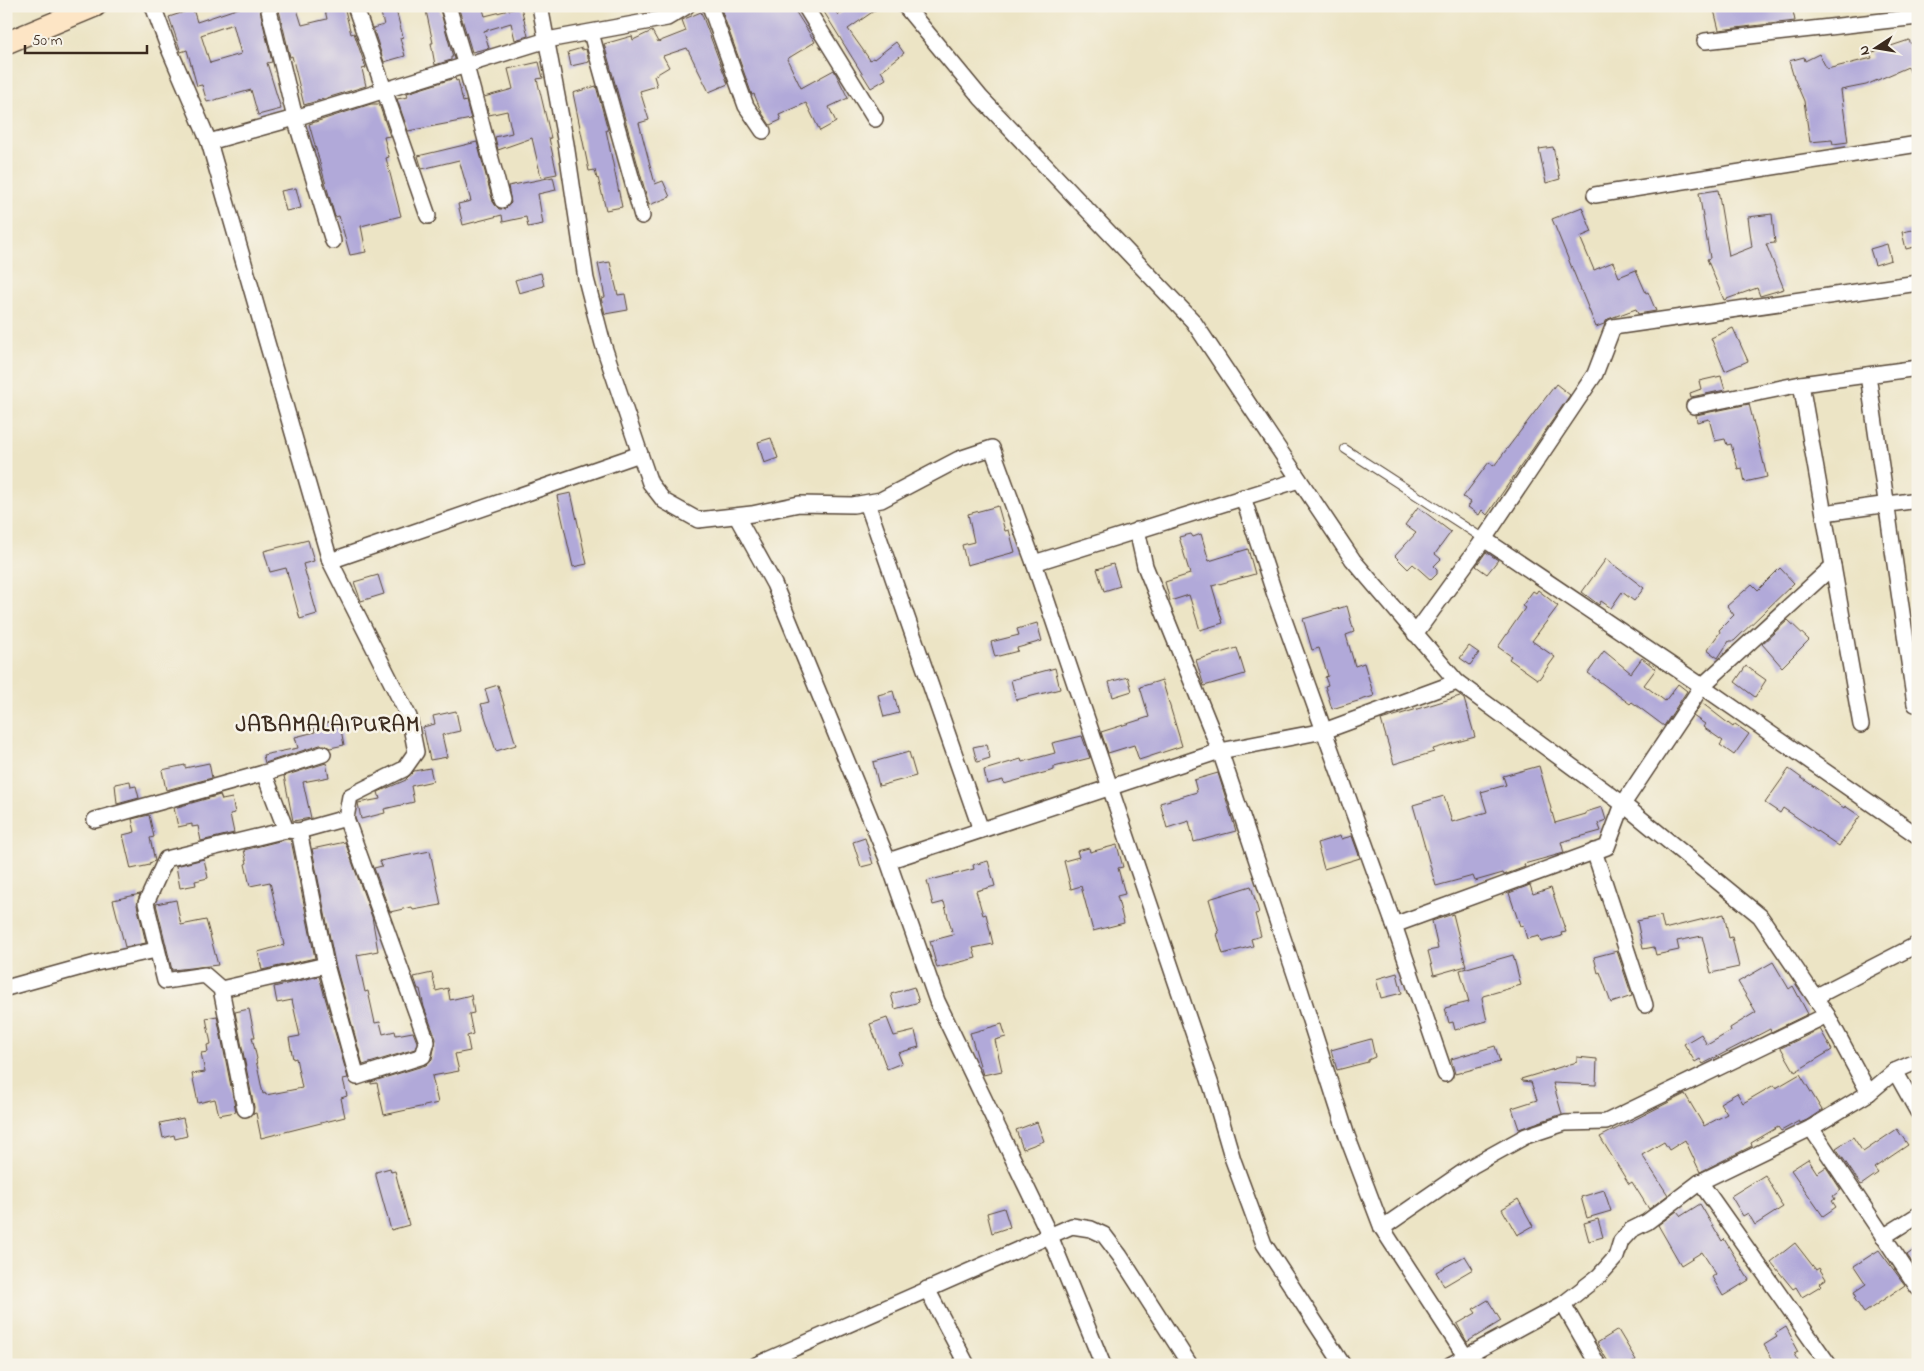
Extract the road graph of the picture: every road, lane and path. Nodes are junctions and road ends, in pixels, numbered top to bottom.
1 (95, 6) edge
2 (153, 6) edge
3 (268, 6) edge
4 (355, 6) edge
5 (448, 6) edge
6 (540, 6) edge
7 (687, 6) edge
8 (710, 6) edge
9 (805, 6) edge
10 (905, 6) edge
11 (1918, 17) edge
12 (591, 33) junction
13 (547, 40) junction
14 (1705, 41) dead end
15 (6, 43) edge
16 (466, 66) junction
17 (383, 90) junction
18 (295, 118) junction
19 (875, 119) dead end
20 (763, 131) dead end
21 (209, 142) junction
22 (1918, 144) edge
23 (1595, 195) dead end
24 (502, 200) dead end
25 (428, 216) dead end
26 (642, 216) dead end
27 (333, 241) dead end
28 (1918, 283) edge
29 (1918, 368) edge
30 (1868, 375) junction
31 (1801, 384) junction
32 (1694, 406) dead end
33 (1345, 449) dead end
34 (640, 454) junction
35 (1299, 480) junction
36 (1244, 497) junction
37 (1918, 500) edge
38 (867, 502) junction
39 (1886, 503) junction
40 (1824, 513) junction
41 (737, 517) junction
42 (1137, 530) junction
43 (1484, 539) junction
44 (330, 561) junction
45 (1034, 563) junction
46 (1833, 566) junction
47 (1415, 634) junction
48 (1457, 682) junction
49 (1702, 686) junction
50 (1914, 704) dead end
51 (1861, 725) dead end
52 (1324, 731) junction
53 (1220, 751) junction
54 (323, 754) dead end
55 (264, 773) junction
56 (1110, 787) junction
57 (1623, 804) junction
58 (346, 818) junction
59 (95, 820) dead end
60 (292, 830) junction
61 (980, 830) junction
62 (1918, 836) edge
63 (1594, 852) junction
64 (888, 861) junction
65 (1394, 925) junction
66 (1918, 944) edge
67 (156, 950) junction
68 (326, 965) junction
69 (6, 988) edge
70 (221, 989) junction
71 (1815, 997) junction
72 (1645, 1005) dead end
73 (1827, 1015) junction
74 (1918, 1061) edge
75 (1895, 1071) junction
76 (1445, 1074) dead end
77 (1869, 1092) junction
78 (245, 1108) dead end
79 (1918, 1112) edge
80 (1811, 1128) junction
81 (1700, 1182) junction
82 (1918, 1215) edge
83 (1382, 1228) junction
84 (1050, 1236) junction
85 (1883, 1237) junction
86 (1918, 1288) edge
87 (927, 1290) junction
88 (1564, 1304) junction
89 (1469, 1360) edge
90 (756, 1365) edge
91 (967, 1365) edge
92 (1103, 1365) edge
93 (1190, 1365) edge
94 (1343, 1365) edge
95 (1450, 1365) edge
96 (1598, 1365) edge
97 (1829, 1365) edge

1 - 15 main road
2 - 21 street
3 - 18 street
4 - 17 street
5 - 16 street
6 - 13 street
7 - 12 street
8 - 20 street
9 - 19 street
10 - 35 street
11 - 14 street
12 - 13 street
12 - 26 street
13 - 16 street
13 - 34 street
16 - 17 street
16 - 24 street
17 - 18 street
17 - 25 street
18 - 21 street
18 - 27 street
21 - 44 street
22 - 23 street
28 - 43 street
29 - 30 street
30 - 31 street
30 - 39 street
31 - 32 street
31 - 40 street
33 - 43 lane
34 - 41 street
34 - 44 street
35 - 36 street
35 - 47 street
36 - 42 street
36 - 52 street
37 - 39 street
38 - 41 street
38 - 45 street
38 - 61 street
39 - 40 street
39 - 50 street
40 - 46 street
41 - 64 street
42 - 45 street
42 - 53 street
43 - 47 street
43 - 49 street
44 - 58 street
45 - 56 street
46 - 49 street
46 - 51 street
47 - 48 street
48 - 52 street
48 - 57 street
49 - 57 street
49 - 62 street
52 - 53 street
52 - 65 street
53 - 56 street
53 - 83 street
54 - 55 street
55 - 59 street
55 - 60 street
56 - 61 street
56 - 94 street
57 - 63 street
57 - 71 street
58 - 60 street
58 - 68 street
60 - 67 street
60 - 68 street
61 - 64 street
63 - 65 street
63 - 72 street
64 - 84 street
65 - 76 street
66 - 71 street
67 - 69 street
67 - 70 street
68 - 70 street
70 - 78 street
71 - 73 street
73 - 77 street
73 - 83 street
74 - 75 street
75 - 77 street
75 - 79 street
77 - 80 street
80 - 81 street
80 - 85 street
81 - 88 street
81 - 97 street
82 - 85 street
83 - 89 street
84 - 87 street
84 - 92 street
84 - 93 street
85 - 86 street
87 - 90 street
87 - 91 street
88 - 89 street
88 - 96 street
89 - 95 street

